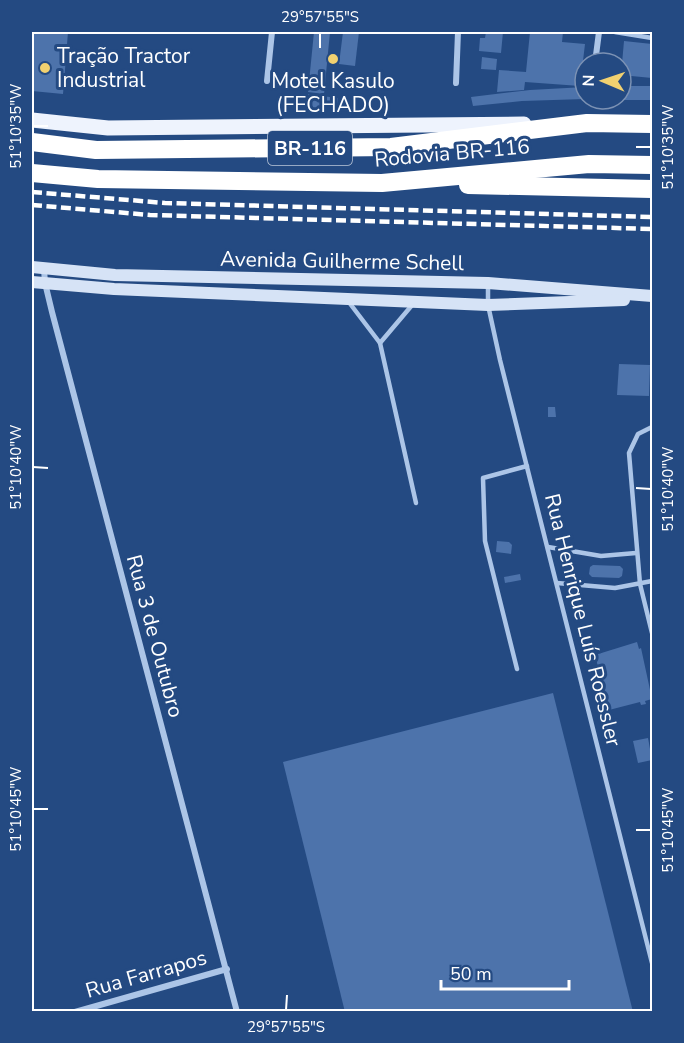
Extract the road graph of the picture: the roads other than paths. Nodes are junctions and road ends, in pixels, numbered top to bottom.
1 (272, 32) edge
2 (458, 32) edge
3 (599, 32) edge
4 (615, 32) edge
5 (652, 38) edge
6 (597, 51) edge
7 (267, 81) dead end
8 (456, 83) dead end
9 (32, 120) edge
10 (587, 123) junction
11 (652, 124) edge
12 (32, 142) edge
13 (652, 165) edge
14 (32, 173) edge
15 (382, 183) junction
16 (652, 189) edge
17 (38, 268) edge
18 (32, 282) edge
19 (45, 283) junction
20 (488, 284) junction
21 (346, 298) junction
22 (652, 298) edge
23 (415, 301) junction
24 (489, 305) junction
25 (380, 343) junction
26 (652, 427) edge
27 (527, 466) junction
28 (416, 503) dead end
29 (548, 547) junction
30 (636, 553) junction
31 (652, 581) edge
32 (557, 583) junction
33 (640, 584) junction
34 (652, 633) edge
35 (517, 669) dead end
36 (652, 963) edge
37 (227, 969) junction
38 (75, 1011) edge
39 (237, 1011) edge

1 - 7 street
2 - 8 street
3 - 6 street
4 - 5 lane
9 - 10 main road
10 - 11 highway, BR-116
10 - 12 highway, Rodovia BR-116 / BR-116
13 - 15 highway, Rodovia BR-116 / BR-116
14 - 15 highway, Rodovia BR-116 / BR-116
15 - 16 highway, BR-116
17 - 19 street, Rua 3 de Outubro
17 - 20 main road, Avenida Guilherme Schell
18 - 19 main road, Avenida Guilherme Schell
19 - 21 main road, Avenida Guilherme Schell
19 - 37 street, Rua 3 de Outubro
20 - 22 main road, Avenida Guilherme Schell
20 - 24 lane, Rua Henrique Luís Roessler
21 - 23 main road, Avenida Guilherme Schell
21 - 25 lane
22 - 24 main road, Avenida Guilherme Schell
23 - 24 main road, Avenida Guilherme Schell
23 - 25 lane
24 - 27 lane, Rua Henrique Luís Roessler
25 - 28 lane
26 - 30 lane
27 - 29 lane, Rua Henrique Luís Roessler
27 - 35 lane
29 - 30 lane
29 - 32 lane, Rua Henrique Luís Roessler
30 - 33 lane
31 - 33 lane
32 - 33 lane
32 - 36 lane, Rua Henrique Luís Roessler
33 - 34 lane
37 - 38 street, Rua Farrapos
37 - 39 street, Rua 3 de Outubro

